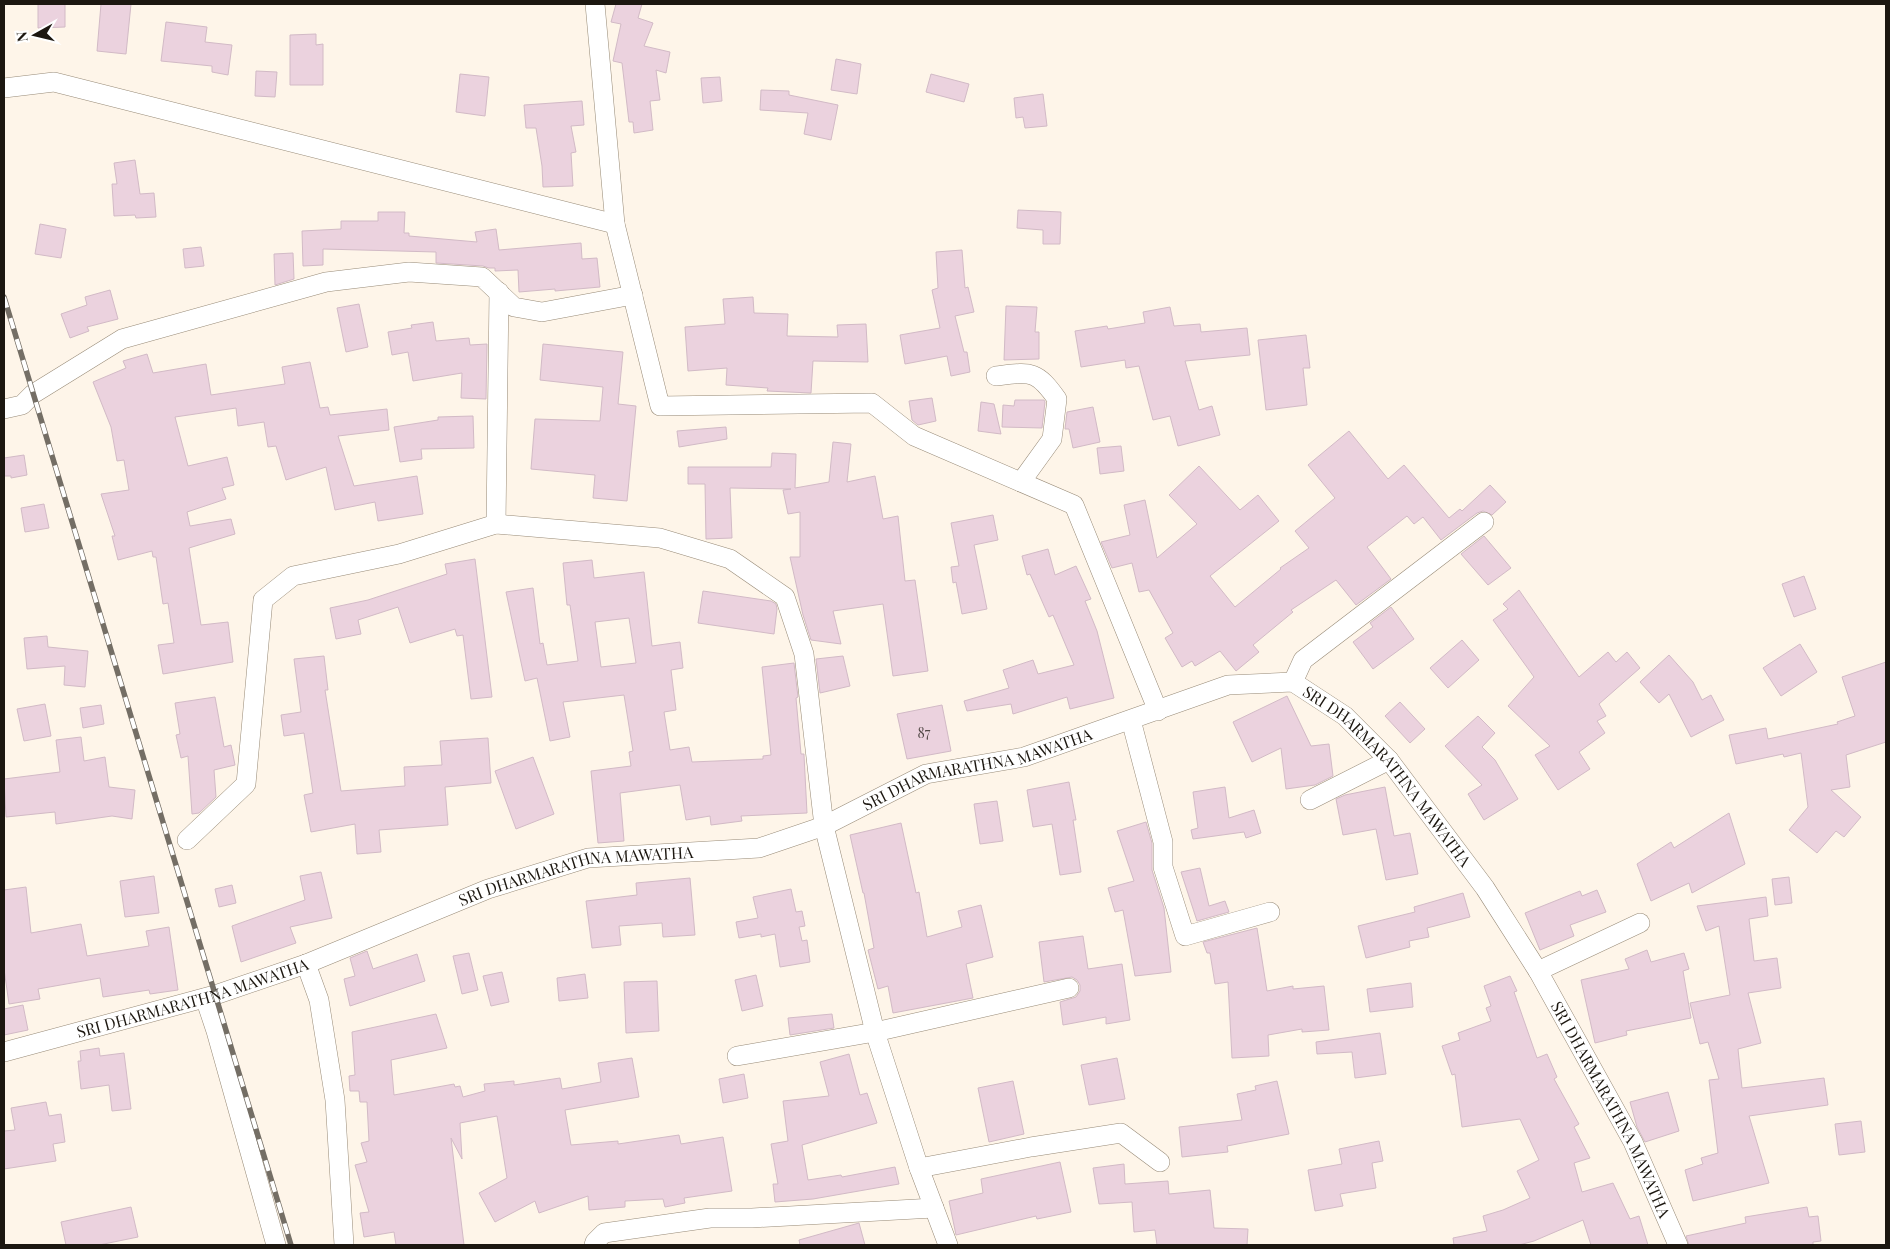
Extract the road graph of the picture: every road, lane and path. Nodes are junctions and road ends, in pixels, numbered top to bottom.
1 (595, 4) edge
2 (4, 88) edge
3 (614, 224) junction
4 (498, 292) junction
5 (632, 295) junction
6 (996, 376) dead end
7 (4, 409) edge
8 (1021, 482) junction
9 (1484, 522) dead end
10 (496, 524) junction
11 (1292, 682) junction
12 (1158, 711) junction
13 (1131, 720) junction
14 (1389, 760) junction
15 (1310, 800) dead end
16 (824, 826) junction
17 (188, 840) dead end
18 (1270, 912) dead end
19 (1640, 923) dead end
20 (306, 964) junction
21 (1538, 971) junction
22 (1069, 988) dead end
23 (205, 998) junction
24 (875, 1032) junction
25 (4, 1052) edge
26 (737, 1056) dead end
27 (1160, 1162) dead end
28 (920, 1168) junction
29 (934, 1208) junction
30 (276, 1245) edge
31 (344, 1245) edge
32 (594, 1245) edge
33 (948, 1245) edge
34 (1678, 1245) edge

1 - 3 street
2 - 3 street
3 - 5 street
4 - 5 street
4 - 7 street
4 - 10 street
5 - 8 street
6 - 8 street
8 - 12 street
9 - 11 street
10 - 16 street
10 - 17 street
11 - 12 street, SRI DHARMARATHNA MAWATHA
11 - 14 street, SRI DHARMARATHNA MAWATHA
12 - 13 street, SRI DHARMARATHNA MAWATHA
13 - 16 street, SRI DHARMARATHNA MAWATHA
13 - 18 street
14 - 15 street
14 - 21 street, SRI DHARMARATHNA MAWATHA
16 - 20 street, SRI DHARMARATHNA MAWATHA
16 - 24 street
19 - 21 street
20 - 23 street, SRI DHARMARATHNA MAWATHA
20 - 31 street
21 - 34 street, SRI DHARMARATHNA MAWATHA
22 - 24 street
23 - 25 street, SRI DHARMARATHNA MAWATHA
23 - 30 street
24 - 26 street
24 - 28 street
27 - 28 street
28 - 29 street
29 - 32 street
29 - 33 street

